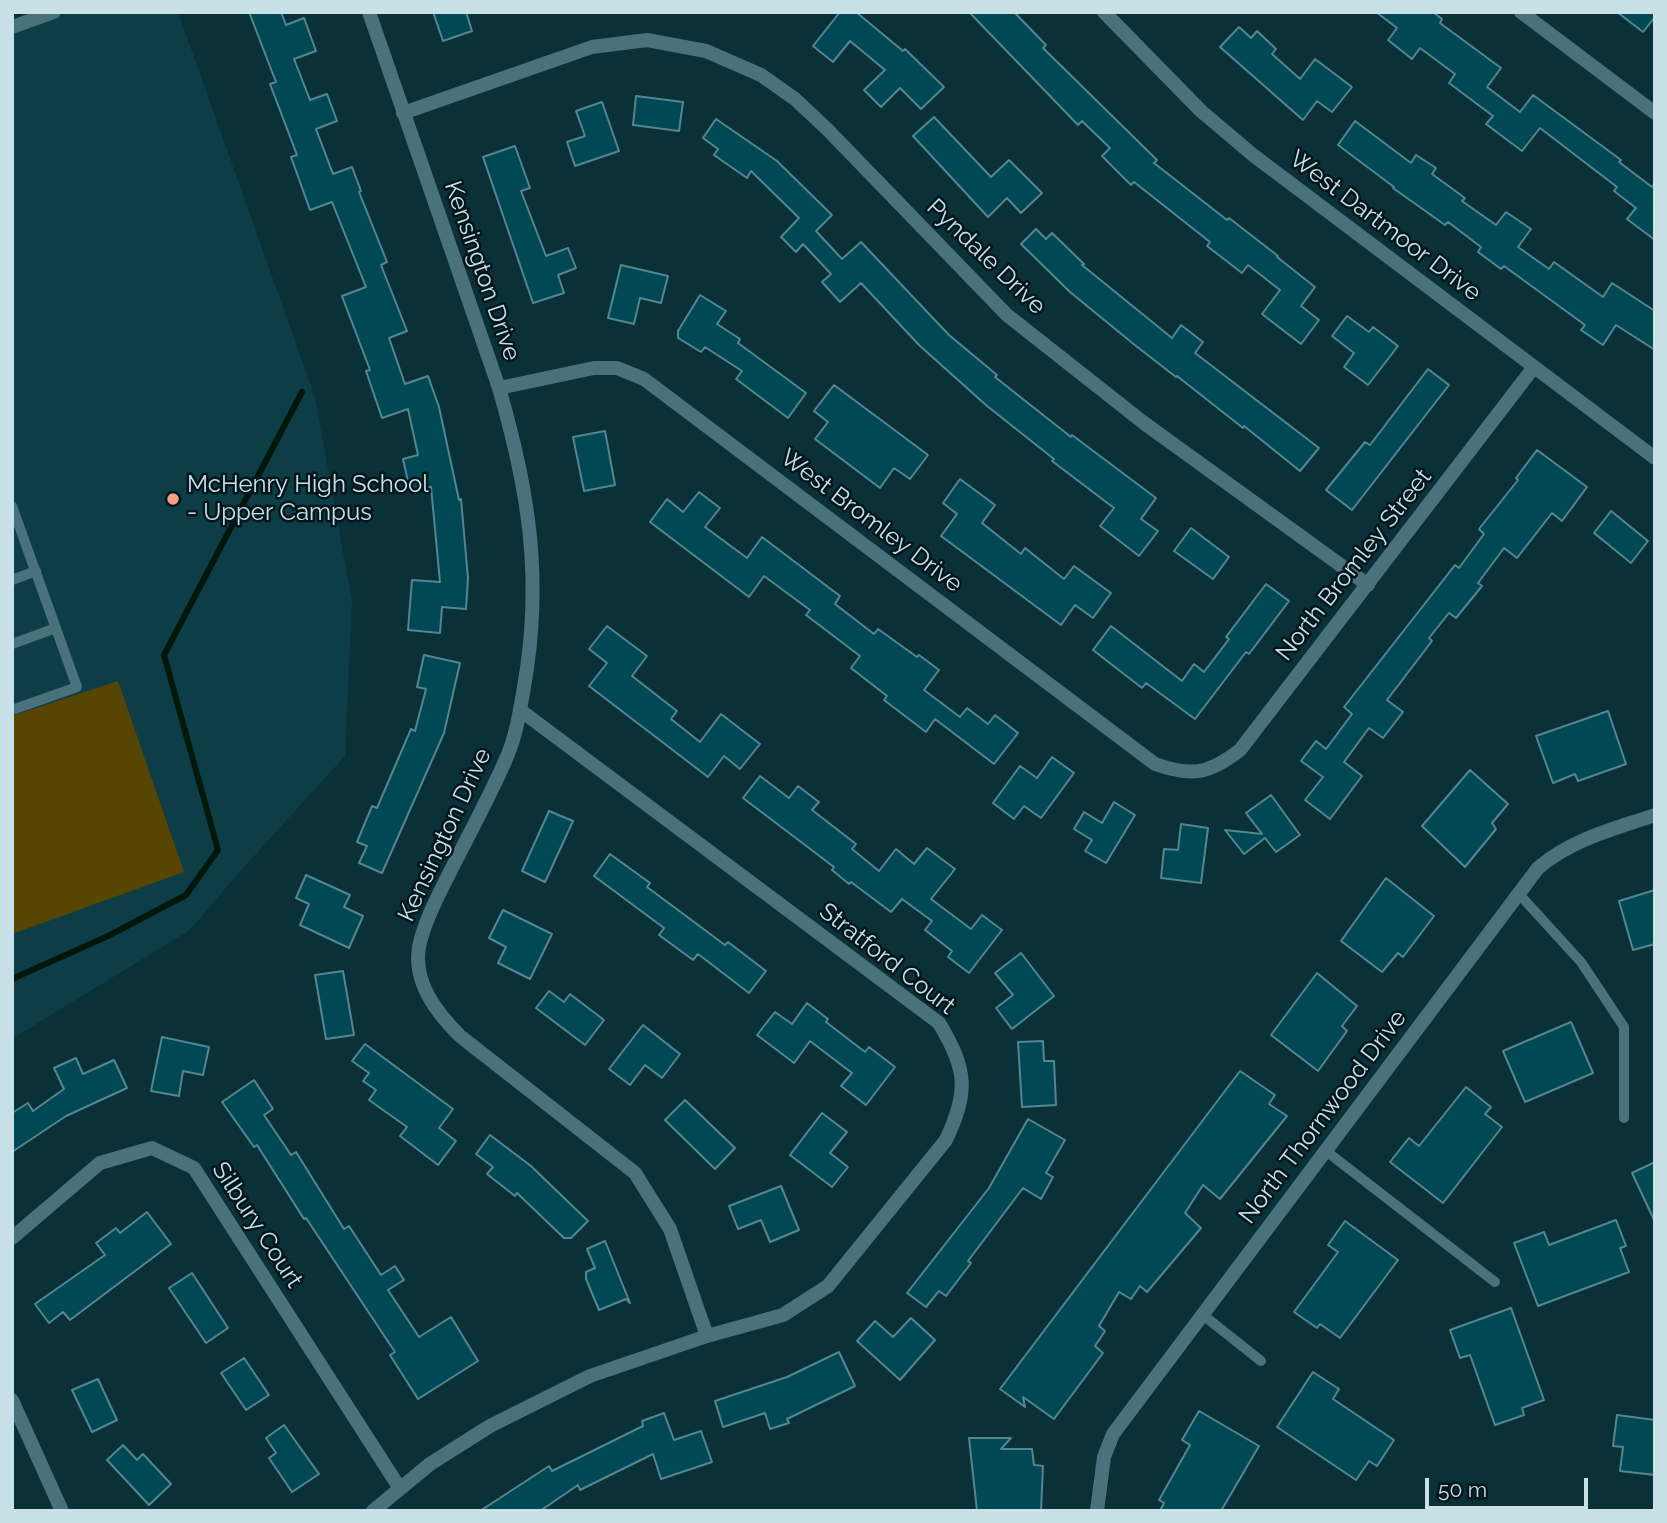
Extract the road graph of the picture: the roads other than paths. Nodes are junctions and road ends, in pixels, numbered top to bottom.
1 (54, 12) edge
2 (369, 12) edge
3 (1104, 12) edge
4 (1521, 12) edge
5 (12, 26) edge
6 (403, 113) junction
7 (1655, 113) edge
8 (1534, 367) junction
9 (499, 388) junction
10 (1655, 458) edge
11 (13, 512) edge
12 (36, 571) junction
13 (12, 580) edge
14 (1368, 585) junction
15 (56, 628) junction
16 (12, 644) edge
17 (12, 710) edge
18 (520, 710) junction
19 (1197, 772) joint
20 (1655, 815) edge
21 (1519, 894) junction
22 (1624, 1118) dead end
23 (1326, 1151) junction
24 (12, 1238) edge
25 (1495, 1282) dead end
26 (1203, 1315) junction
27 (706, 1336) junction
28 (1261, 1361) dead end
29 (12, 1400) edge
30 (399, 1487) junction
31 (62, 1511) edge
32 (373, 1511) edge
33 (1097, 1511) edge

1 - 5 street
2 - 6 street, Kensington Drive
3 - 8 street, West Dartmoor Drive
4 - 7 street
6 - 9 street, Kensington Drive
6 - 14 street, Pyndale Drive
8 - 10 street, West Dartmoor Drive
8 - 14 street, North Bromley Street
9 - 18 street, Kensington Drive
9 - 19 street, West Bromley Drive
11 - 12 lane
12 - 13 lane
12 - 15 lane
14 - 19 street, North Bromley Street
15 - 16 lane
15 - 17 lane
18 - 27 street, Kensington Drive
18 - 27 street, Stratford Court
20 - 21 street, North Thornwood Drive
21 - 22 lane
21 - 23 street, North Thornwood Drive
23 - 25 lane
23 - 26 street, North Thornwood Drive
24 - 30 street, Silbury Court
26 - 28 lane
26 - 33 street, North Thornwood Drive
27 - 30 street
29 - 31 street
30 - 32 street

